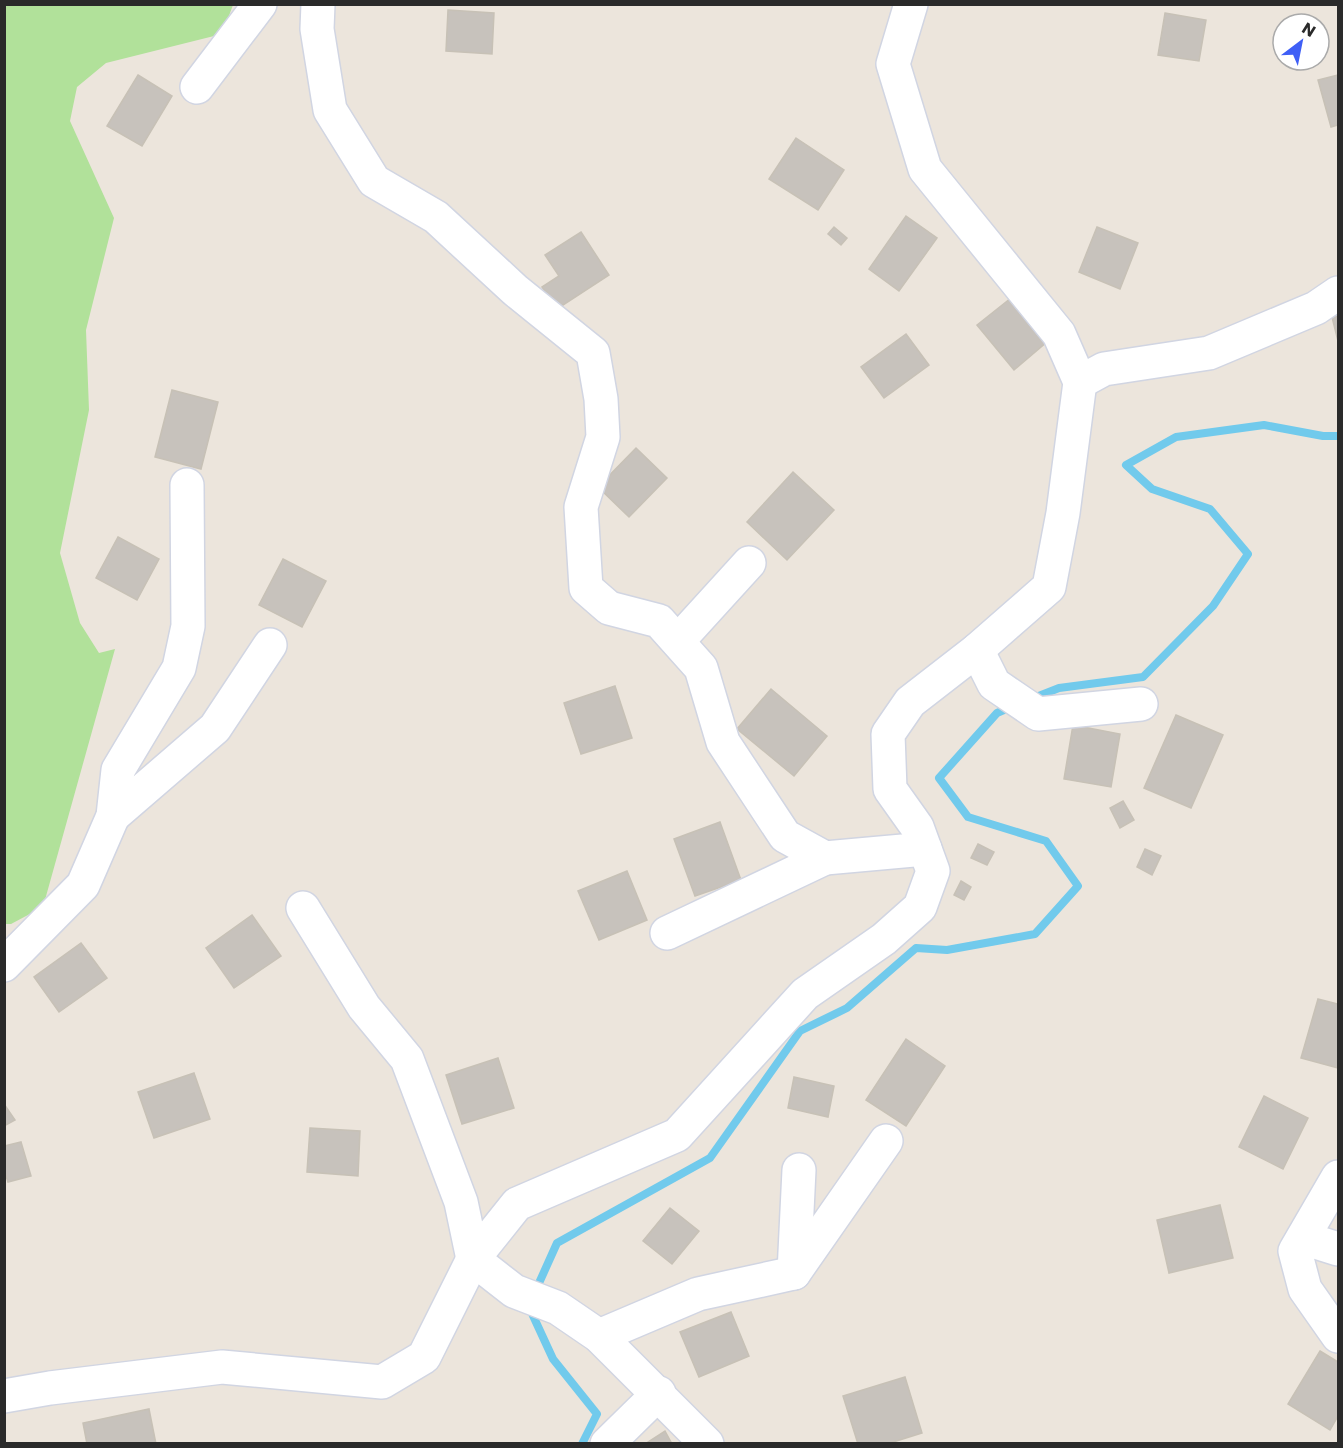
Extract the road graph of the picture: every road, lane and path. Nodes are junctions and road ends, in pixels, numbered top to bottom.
1 (260, 4) edge
2 (318, 4) edge
3 (910, 4) edge
4 (197, 87) dead end
5 (1338, 293) edge
6 (1080, 382) junction
7 (187, 485) dead end
8 (749, 563) dead end
9 (678, 641) junction
10 (270, 645) dead end
11 (978, 650) junction
12 (1141, 704) dead end
13 (113, 816) junction
14 (925, 849) junction
15 (825, 858) junction
16 (303, 908) dead end
17 (667, 933) dead end
18 (7, 960) edge
19 (886, 1141) dead end
20 (799, 1170) dead end
21 (1338, 1177) edge
22 (1303, 1238) junction
23 (1338, 1250) edge
24 (473, 1259) junction
25 (794, 1273) junction
26 (1338, 1335) edge
27 (600, 1336) junction
28 (659, 1393) junction
29 (4, 1396) edge
30 (607, 1443) edge
31 (706, 1443) edge

1 - 4 street
2 - 9 street
3 - 6 street
5 - 6 street
6 - 11 street
7 - 13 street
8 - 9 street
9 - 15 street
10 - 13 street
11 - 12 street
11 - 14 street
13 - 18 street
14 - 15 street
14 - 24 street
15 - 17 street
16 - 24 street
19 - 25 street
20 - 25 street
21 - 22 street
22 - 23 street
22 - 26 street
24 - 27 street
24 - 29 street
25 - 27 street
27 - 28 street
28 - 30 street
28 - 31 street

